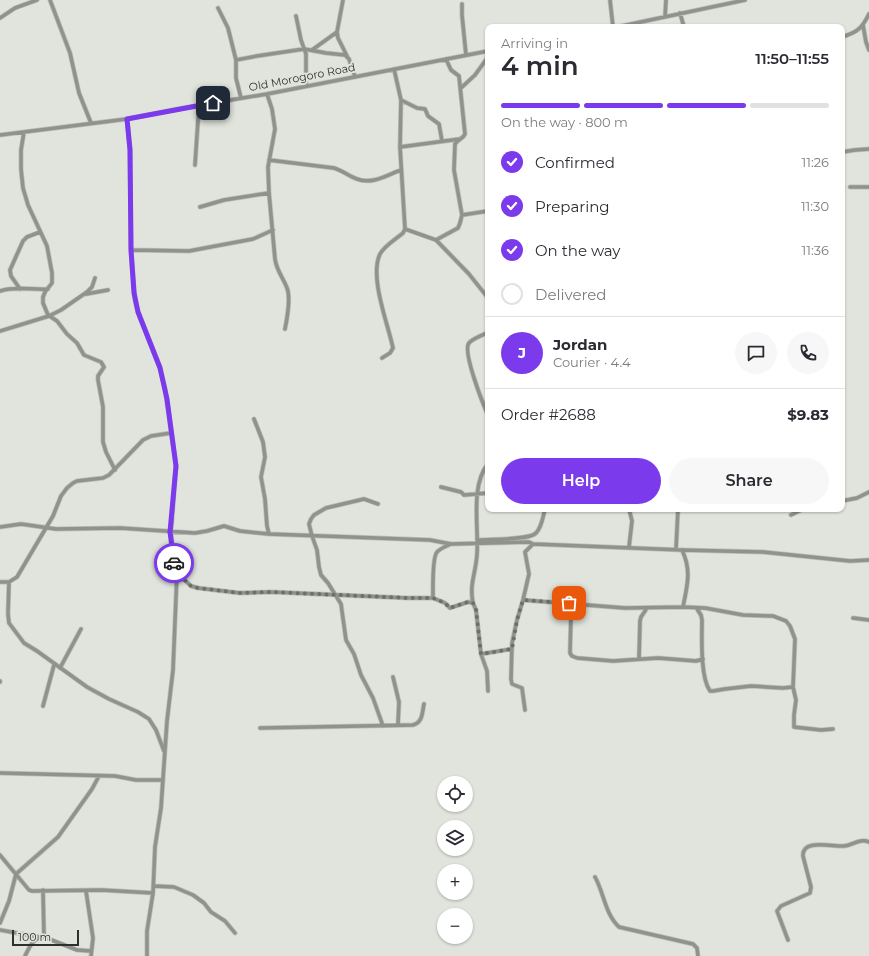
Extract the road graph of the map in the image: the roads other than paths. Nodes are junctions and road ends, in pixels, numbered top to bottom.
1 (37, 0) edge
2 (50, 0) edge
3 (343, 0) edge
4 (610, 0) edge
5 (666, 0) edge
6 (745, 0) edge
7 (462, 4) dead end
8 (218, 8) dead end
9 (680, 13) junction
10 (869, 14) edge
11 (296, 16) dead end
12 (665, 17) junction
13 (0, 18) edge
14 (613, 24) edge
15 (631, 24) edge
16 (683, 24) edge
17 (863, 25) junction
18 (337, 32) junction
19 (845, 36) edge
20 (304, 49) junction
21 (869, 50) edge
22 (312, 51) junction
23 (485, 52) edge
24 (348, 56) junction
25 (466, 56) junction
26 (446, 59) junction
27 (236, 60) junction
28 (485, 62) edge
29 (394, 69) junction
30 (355, 77) junction
31 (306, 86) junction
32 (461, 88) junction
33 (267, 94) junction
34 (241, 98) junction
35 (401, 100) junction
36 (199, 105) junction
37 (127, 119) junction
38 (92, 123) junction
39 (24, 132) junction
40 (0, 135) edge
41 (460, 138) junction
42 (442, 141) junction
43 (400, 147) junction
44 (869, 149) edge
45 (845, 152) edge
46 (269, 160) junction
47 (195, 165) dead end
48 (401, 170) junction
49 (850, 187) dead end
50 (869, 187) edge
51 (269, 193) junction
52 (200, 207) dead end
53 (485, 211) edge
54 (462, 215) junction
55 (405, 229) junction
56 (273, 230) junction
57 (40, 232) junction
58 (436, 240) junction
59 (131, 250) junction
60 (95, 278) dead end
61 (20, 288) junction
62 (48, 289) junction
63 (108, 290) dead end
64 (0, 291) edge
65 (485, 294) edge
66 (83, 295) junction
67 (49, 316) junction
68 (285, 330) dead end
69 (0, 331) edge
70 (485, 334) edge
71 (382, 358) dead end
72 (485, 403) edge
73 (254, 419) dead end
74 (171, 433) junction
75 (485, 468) edge
76 (114, 470) junction
77 (441, 487) dead end
78 (869, 492) edge
79 (485, 493) edge
80 (478, 494) junction
81 (845, 500) edge
82 (378, 504) dead end
83 (544, 512) edge
84 (630, 512) edge
85 (678, 512) edge
86 (796, 512) edge
87 (790, 515) dead end
88 (0, 527) edge
89 (46, 527) junction
90 (170, 532) junction
91 (269, 534) junction
92 (312, 536) junction
93 (477, 541) junction
94 (451, 544) junction
95 (533, 544) junction
96 (629, 547) junction
97 (676, 549) junction
98 (682, 550) junction
99 (869, 560) edge
100 (177, 573) junction
101 (0, 582) edge
102 (9, 582) junction
103 (334, 595) junction
104 (433, 598) junction
105 (523, 600) junction
106 (473, 603) junction
107 (569, 603) junction
108 (683, 607) junction
109 (647, 608) junction
110 (697, 609) junction
111 (853, 618) dead end
112 (869, 620) edge
113 (81, 629) dead end
114 (512, 649) junction
115 (481, 654) junction
116 (639, 659) junction
117 (703, 660) junction
118 (54, 665) junction
119 (60, 668) junction
120 (394, 677) dead end
121 (793, 687) junction
122 (488, 691) dead end
123 (424, 704) dead end
124 (43, 706) dead end
125 (525, 710) dead end
126 (398, 724) junction
127 (383, 726) junction
128 (260, 728) dead end
129 (833, 729) dead end
130 (164, 754) junction
131 (1, 773) edge
132 (99, 776) junction
133 (163, 780) junction
134 (869, 842) edge
135 (0, 855) edge
136 (16, 874) junction
137 (595, 877) dead end
138 (154, 886) junction
139 (43, 890) junction
140 (86, 891) junction
141 (153, 892) junction
142 (0, 923) edge
143 (0, 930) edge
144 (234, 934) dead end
145 (42, 937) junction
146 (788, 940) dead end
147 (91, 951) junction
148 (26, 956) edge
149 (91, 956) edge
150 (147, 956) edge
151 (698, 956) edge

1 - 13 street
2 - 38 street
3 - 18 street
4 - 14 street
5 - 12 street
6 - 9 street
7 - 25 street
8 - 27 street
9 - 12 street
9 - 16 street
10 - 17 street
11 - 20 street
12 - 15 street
17 - 19 street
17 - 21 street
18 - 22 street
18 - 24 street
20 - 22 street
20 - 27 street
20 - 31 street
22 - 24 street
23 - 25 street, Old Morogoro Road
24 - 30 street
25 - 26 street, Old Morogoro Road
26 - 29 street, Old Morogoro Road
26 - 32 street
27 - 34 street
28 - 32 street
29 - 30 street, Old Morogoro Road
29 - 35 street
30 - 31 street, Old Morogoro Road
31 - 33 street, Old Morogoro Road
32 - 41 street
33 - 34 street, Old Morogoro Road
33 - 46 street
34 - 36 street, Old Morogoro Road
35 - 42 street
35 - 43 street
36 - 37 street, Old Morogoro Road
36 - 47 street
37 - 38 street, Old Morogoro Road
37 - 59 street
38 - 39 street, Old Morogoro Road
39 - 40 street, Old Morogoro Road
39 - 57 street
41 - 42 street
41 - 54 street
42 - 43 street
43 - 48 street
44 - 45 street
46 - 48 street
46 - 51 street
48 - 55 street
49 - 50 street
51 - 52 street
51 - 56 street
53 - 54 street
54 - 58 street
55 - 58 street
55 - 71 street
56 - 59 street
56 - 68 street
57 - 61 street
57 - 62 street
58 - 65 street
59 - 74 street
60 - 66 street
61 - 62 street
61 - 64 street
62 - 67 street
63 - 66 street
66 - 67 street
67 - 69 street
67 - 76 street
70 - 72 street
73 - 91 street
74 - 76 street
74 - 90 street
75 - 80 street
76 - 89 street
77 - 80 street
78 - 81 street
79 - 80 street
80 - 93 street
82 - 92 street
83 - 93 street
84 - 96 street
85 - 97 street
86 - 87 street
88 - 89 street
89 - 90 street
89 - 102 street
90 - 91 street
90 - 100 street
91 - 92 street
92 - 94 street
92 - 103 street
93 - 94 street
93 - 95 street
93 - 106 street
94 - 104 street
95 - 96 street
95 - 105 street
96 - 97 street
97 - 98 street
98 - 99 street
98 - 108 street
100 - 103 street
100 - 130 street
101 - 102 street
102 - 118 street
103 - 104 street
103 - 127 street
104 - 106 street
105 - 107 street
105 - 114 street
106 - 115 street
107 - 109 street
107 - 116 street
108 - 109 street
108 - 110 street
109 - 116 street
110 - 117 street
110 - 121 street
111 - 112 street
113 - 119 street
114 - 115 street
114 - 125 street
115 - 122 street
116 - 117 street
117 - 121 street
118 - 119 street
118 - 124 street
119 - 130 street
120 - 126 street
121 - 129 street
123 - 126 street
126 - 127 street
127 - 128 street
130 - 133 street
131 - 132 street
132 - 133 street
132 - 136 street
133 - 138 street
134 - 146 street
135 - 136 street
136 - 139 street
136 - 142 street
137 - 151 street
138 - 141 street
138 - 144 street
139 - 140 street
139 - 145 street
140 - 141 street
140 - 147 street
141 - 150 street
143 - 145 street
145 - 147 street
145 - 148 street
147 - 149 street

